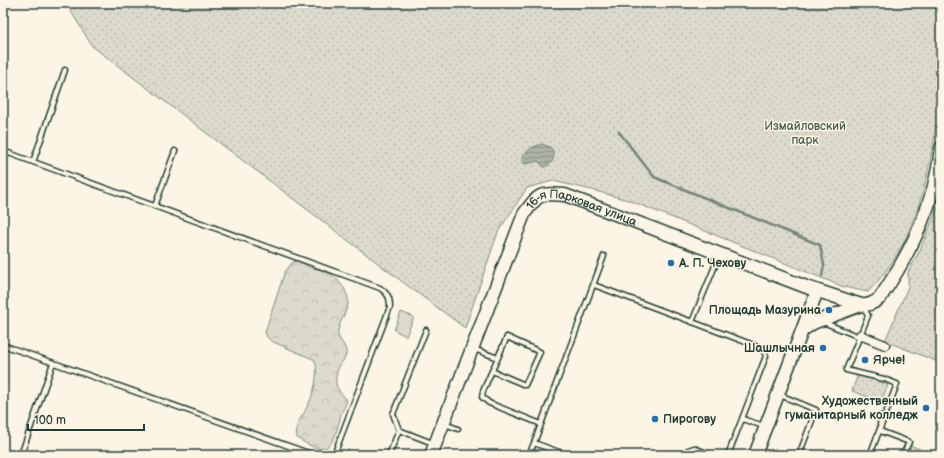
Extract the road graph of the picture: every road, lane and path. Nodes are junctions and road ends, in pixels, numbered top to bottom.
1 (65, 70) dead end
2 (941, 148) edge
3 (3, 151) edge
4 (175, 151) dead end
5 (33, 162) junction
6 (155, 206) junction
7 (720, 254) junction
8 (604, 256) dead end
9 (594, 285) junction
10 (818, 291) junction
11 (862, 305) junction
12 (819, 321) junction
13 (692, 322) junction
14 (804, 328) junction
15 (426, 330) dead end
16 (860, 335) junction
17 (3, 345) edge
18 (885, 345) dead end
19 (473, 349) junction
20 (498, 358) junction
21 (53, 363) junction
22 (492, 371) junction
23 (778, 395) junction
24 (881, 416) dead end
25 (742, 419) junction
26 (444, 423) junction
27 (541, 424) junction
28 (766, 427) junction
29 (458, 429) dead end
30 (399, 430) junction
31 (880, 431) junction
32 (534, 443) junction
33 (433, 450) edge
34 (21, 455) edge
35 (314, 455) edge
36 (334, 455) edge
37 (389, 455) edge
38 (529, 455) edge
39 (567, 455) edge
40 (686, 455) edge
41 (712, 455) edge
42 (726, 455) edge
43 (756, 455) edge
44 (799, 455) edge
45 (870, 455) edge
46 (903, 455) edge

1 - 5 lane
2 - 11 main road
3 - 5 lane
4 - 6 lane
5 - 6 lane
6 - 36 lane
7 - 10 main road, 16-я Парковая улица
7 - 13 lane
7 - 19 main road, 16-я Парковая улица
8 - 9 lane
9 - 13 lane
9 - 27 lane
10 - 11 main road, 16-я Парковая улица
10 - 14 main road
11 - 12 main road
11 - 16 lane
12 - 14 main road
12 - 16 lane
13 - 25 lane
14 - 23 main road
15 - 30 lane
16 - 18 street
16 - 31 lane
17 - 21 lane
19 - 20 lane
19 - 26 main road, 16-я Парковая улица
20 - 22 lane
20 - 22 lane
21 - 34 lane
21 - 35 lane
22 - 27 lane
23 - 28 main road
23 - 44 lane
24 - 31 lane
25 - 28 lane
25 - 42 lane
26 - 29 lane
26 - 33 main road, 16-я Парковая улица
27 - 32 lane
28 - 43 main road
30 - 33 lane
30 - 37 lane
31 - 45 lane
31 - 46 lane
32 - 38 lane
32 - 39 lane
40 - 41 lane

